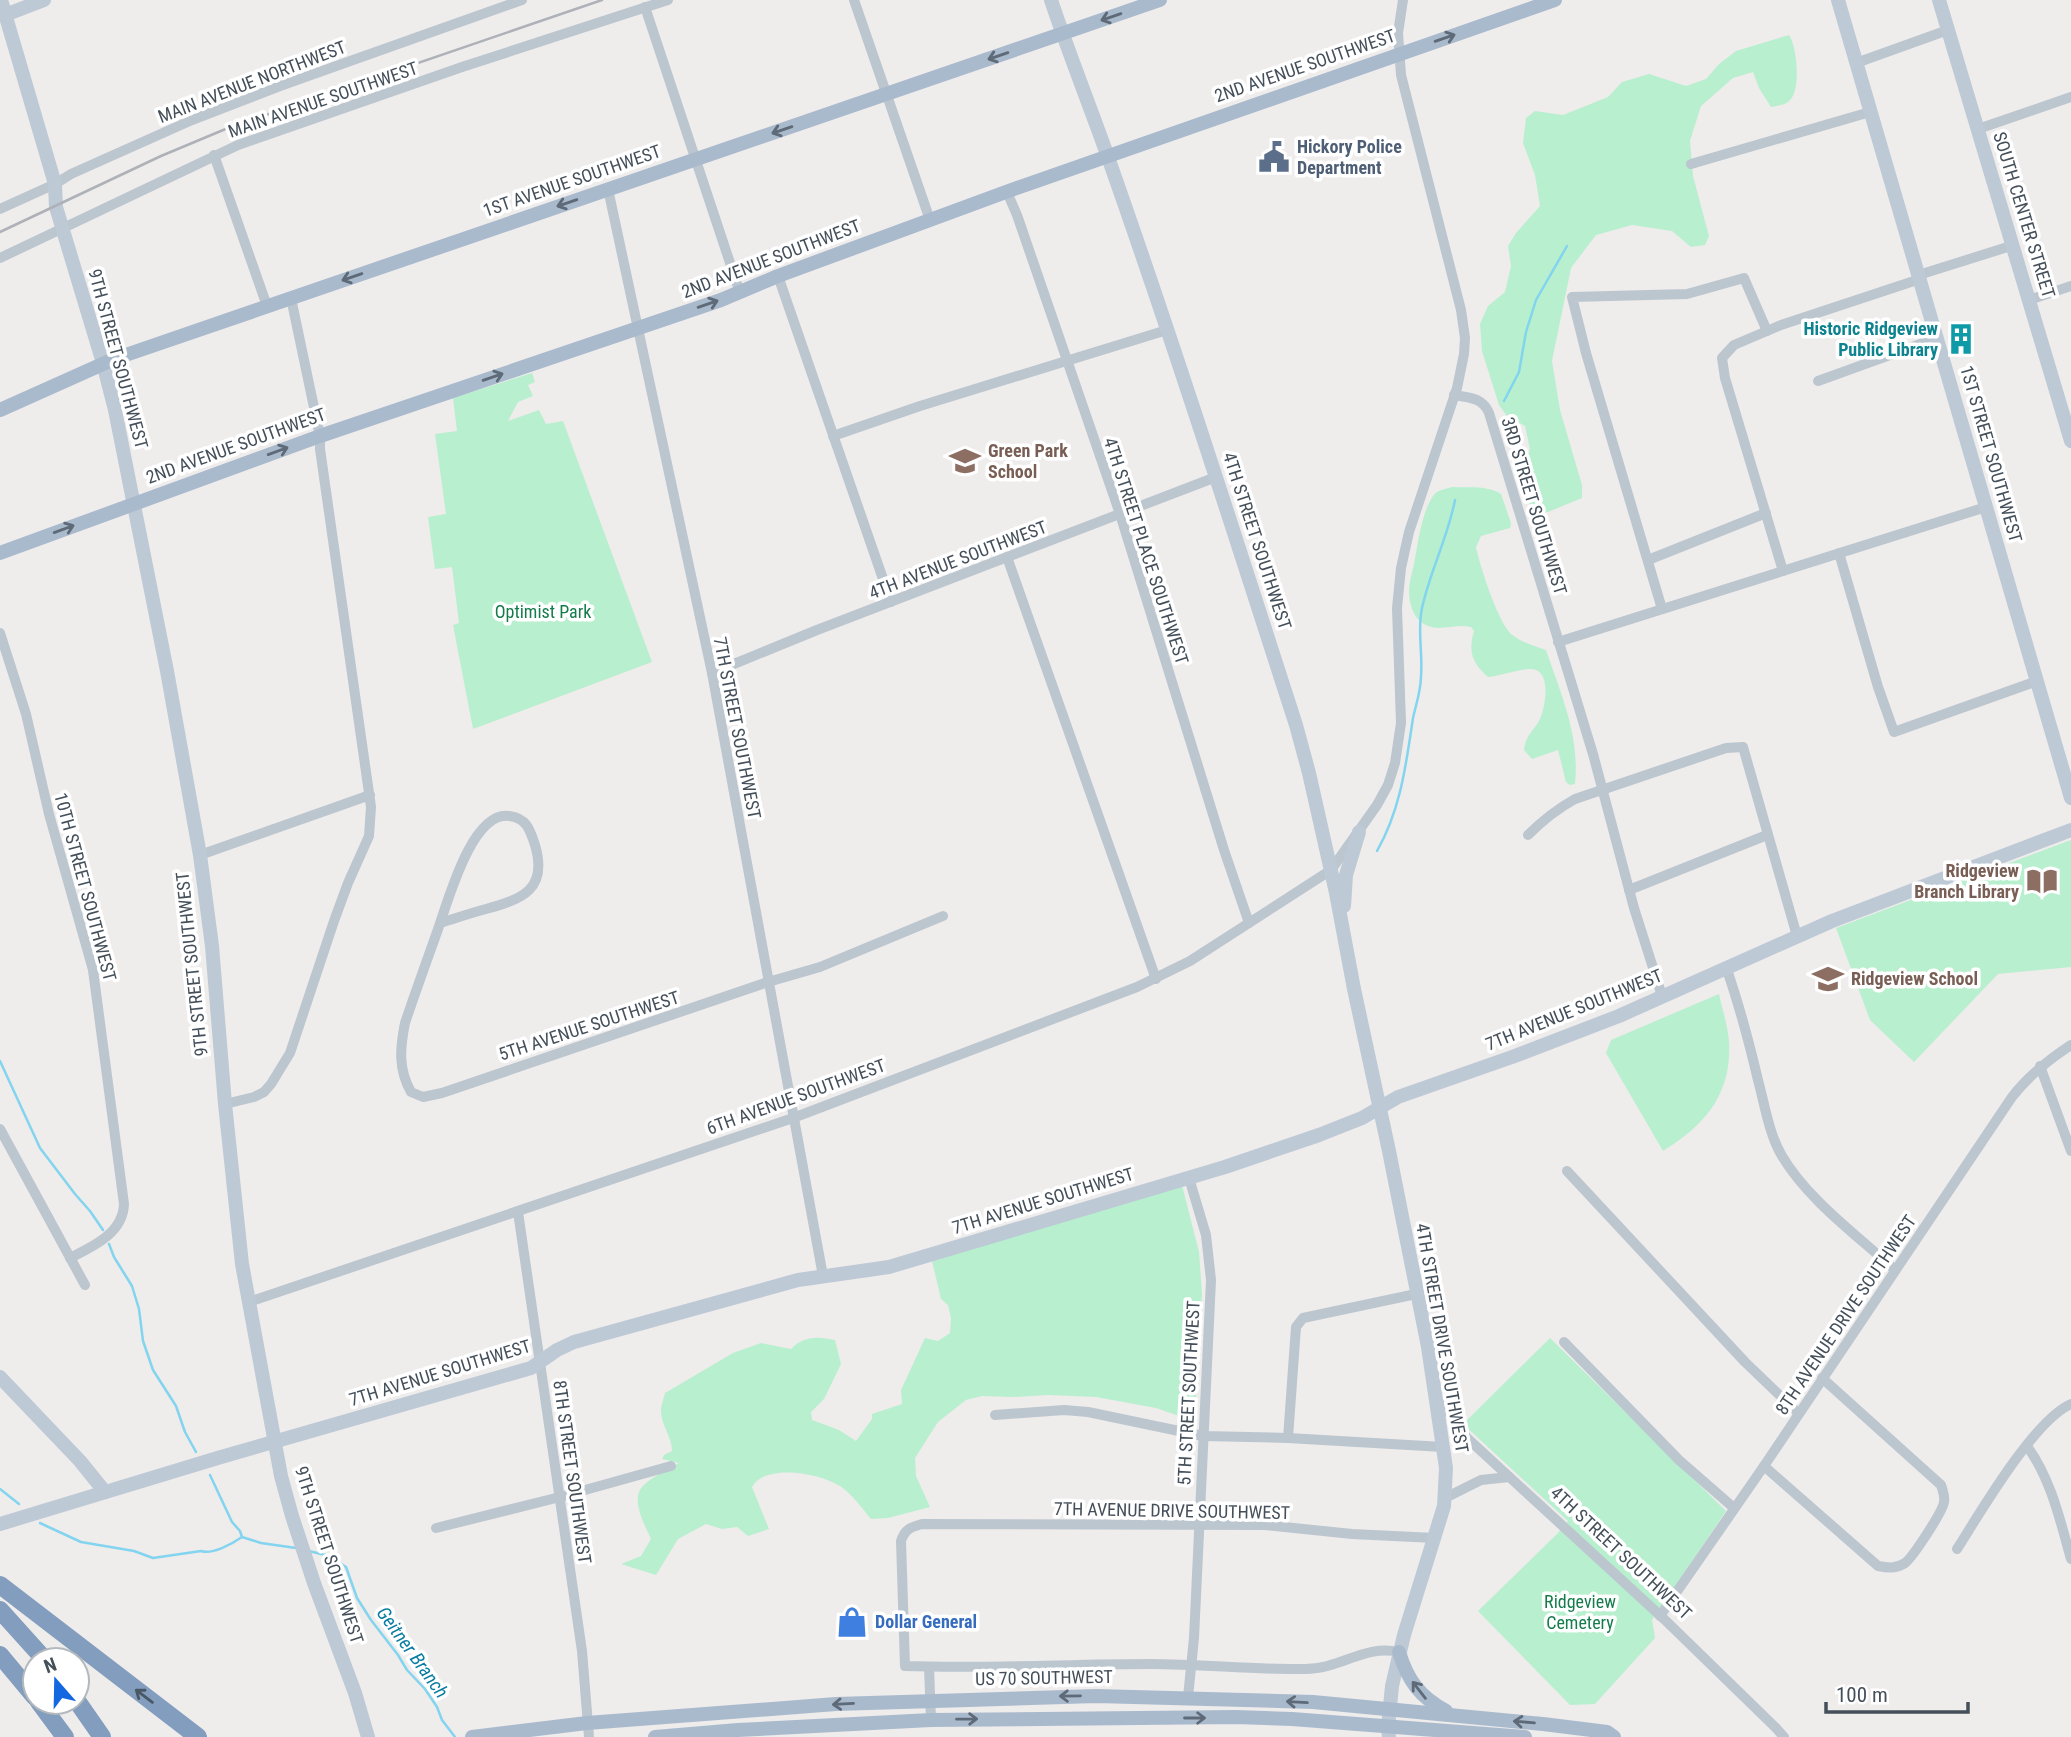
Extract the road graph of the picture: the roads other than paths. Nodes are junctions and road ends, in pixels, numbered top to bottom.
1 (1, 0) edge
2 (44, 0) edge
3 (522, 0) edge
4 (668, 0) edge
5 (854, 0) edge
6 (1051, 0) edge
7 (1160, 0) edge
8 (1403, 0) edge
9 (1555, 0) edge
10 (1838, 0) edge
11 (1939, 0) edge
12 (645, 8) junction
13 (5, 15) junction
14 (1948, 30) junction
15 (1062, 34) junction
16 (1399, 54) junction
17 (1856, 63) junction
18 (886, 95) junction
19 (2071, 97) edge
20 (1871, 112) junction
21 (1978, 129) junction
22 (214, 155) junction
23 (1108, 157) junction
24 (695, 160) junction
25 (1691, 164) dead end
26 (55, 184) junction
27 (608, 189) junction
28 (1007, 192) junction
29 (0, 209) edge
30 (930, 220) junction
31 (62, 229) junction
32 (2014, 246) junction
33 (0, 258) edge
34 (778, 276) junction
35 (1919, 277) junction
36 (2071, 286) edge
37 (740, 293) junction
38 (291, 298) junction
39 (2029, 300) junction
40 (267, 306) junction
41 (639, 328) junction
42 (1167, 330) junction
43 (1767, 331) junction
44 (1937, 338) junction
45 (1066, 360) junction
46 (103, 363) junction
47 (1818, 381) dead end
48 (1454, 396) junction
49 (0, 410) edge
50 (320, 436) junction
51 (833, 436) junction
52 (2071, 441) edge
53 (1216, 477) junction
54 (135, 504) junction
55 (1986, 507) junction
56 (1766, 513) junction
57 (1119, 514) junction
58 (0, 553) edge
59 (1839, 553) junction
60 (1007, 557) junction
61 (1648, 560) junction
62 (1783, 571) junction
63 (891, 602) junction
64 (1662, 609) junction
65 (0, 633) edge
66 (1558, 642) junction
67 (712, 673) junction
68 (2037, 681) junction
69 (1603, 789) junction
70 (370, 794) junction
71 (2071, 799) edge
72 (2071, 830) edge
73 (1359, 832) junction
74 (1528, 835) dead end
75 (1767, 835) junction
76 (200, 855) junction
77 (1331, 870) junction
78 (1629, 890) junction
79 (943, 916) dead end
80 (440, 923) junction
81 (1249, 923) junction
82 (1797, 936) junction
83 (1345, 943) junction
84 (1726, 967) junction
85 (1156, 979) junction
86 (768, 982) junction
87 (1662, 996) junction
88 (2071, 1045) edge
89 (2040, 1066) junction
90 (225, 1104) junction
91 (1379, 1107) junction
92 (793, 1118) junction
93 (0, 1129) edge
94 (2071, 1152) edge
95 (1567, 1171) dead end
96 (1189, 1178) junction
97 (518, 1212) junction
98 (71, 1258) junction
99 (1895, 1270) junction
100 (823, 1276) junction
101 (85, 1285) dead end
102 (1416, 1294) junction
103 (249, 1302) junction
104 (1564, 1342) dead end
105 (541, 1363) junction
106 (0, 1377) edge
107 (1822, 1378) junction
108 (1436, 1394) junction
109 (2071, 1404) edge
110 (1798, 1413) junction
111 (995, 1415) dead end
112 (1203, 1436) junction
113 (1288, 1438) junction
114 (275, 1442) junction
115 (2027, 1446) junction
116 (1443, 1447) junction
117 (671, 1466) dead end
118 (1764, 1466) junction
119 (1509, 1476) junction
120 (105, 1492) junction
121 (560, 1497) junction
122 (1445, 1498) junction
123 (1734, 1508) junction
124 (0, 1524) edge
125 (1198, 1525) junction
126 (436, 1528) dead end
127 (1435, 1538) junction
128 (1957, 1549) dead end
129 (2071, 1559) edge
130 (0, 1585) edge
131 (0, 1610) edge
132 (1660, 1616) junction
133 (32, 1646) edge
134 (1399, 1652) junction
135 (0, 1655) edge
136 (1192, 1665) junction
137 (929, 1667) junction
138 (21, 1680) edge
139 (1188, 1697) junction
140 (930, 1700) junction
141 (1390, 1710) junction
142 (1453, 1715) junction
143 (49, 1716) edge
144 (87, 1716) edge
145 (931, 1720) junction
146 (588, 1730) edge
147 (1430, 1730) junction
148 (1389, 1732) edge
149 (65, 1737) edge
150 (102, 1737) edge
151 (198, 1737) edge
152 (368, 1737) edge
153 (472, 1737) edge
154 (655, 1737) edge
155 (1416, 1737) edge
156 (1525, 1737) edge
157 (1614, 1737) edge
158 (1784, 1737) edge

1 - 13 street, 9TH STREET SOUTHWEST
2 - 13 street
3 - 26 street, MAIN AVENUE NORTHWEST
4 - 12 street, MAIN AVENUE SOUTHWEST
5 - 18 street
6 - 15 street, 4TH STREET SOUTHWEST
7 -> 15 main road, 1ST AVENUE SOUTHWEST
8 - 16 street
16 -> 9 main road, 2ND AVENUE SOUTHWEST
10 - 17 street, 1ST STREET SOUTHWEST
11 - 14 street, SOUTH CENTER STREET
12 - 22 street, MAIN AVENUE SOUTHWEST
12 - 24 street
13 - 26 street, 9TH STREET SOUTHWEST
14 - 17 street
14 - 21 street, SOUTH CENTER STREET
15 -> 18 main road, 1ST AVENUE SOUTHWEST
15 - 23 street, 4TH STREET SOUTHWEST
16 - 23 main road, 2ND AVENUE SOUTHWEST
16 - 48 street
17 - 20 street, 1ST STREET SOUTHWEST
18 -> 24 main road, 1ST AVENUE SOUTHWEST
18 - 30 street
19 - 21 street
20 - 25 street
20 - 35 street, 1ST STREET SOUTHWEST
21 - 32 street, SOUTH CENTER STREET
22 - 31 street, MAIN AVENUE SOUTHWEST
22 - 40 street
23 - 28 main road, 2ND AVENUE SOUTHWEST
23 - 42 street, 4TH STREET SOUTHWEST
24 - 27 main road, 1ST AVENUE SOUTHWEST
24 - 37 street
26 - 29 street, MAIN AVENUE NORTHWEST
26 - 31 street, 9TH STREET SOUTHWEST
27 -> 38 main road, 1ST AVENUE SOUTHWEST
27 - 41 street, 7TH STREET SOUTHWEST
28 - 30 main road, 2ND AVENUE SOUTHWEST
28 - 45 street, 4TH STREET PLACE SOUTHWEST
30 - 34 main road, 2ND AVENUE SOUTHWEST
31 - 33 street, MAIN AVENUE SOUTHWEST
31 - 46 street, 9TH STREET SOUTHWEST
32 - 35 street
32 - 39 street, SOUTH CENTER STREET
34 - 37 main road, 2ND AVENUE SOUTHWEST
34 - 51 street
35 - 43 street
35 - 44 street, 1ST STREET SOUTHWEST
36 - 39 street
41 -> 37 main road, 2ND AVENUE SOUTHWEST
38 - 40 main road, 1ST AVENUE SOUTHWEST
38 - 50 street
39 - 52 street, SOUTH CENTER STREET
40 - 46 main road, 1ST AVENUE SOUTHWEST
50 -> 41 main road, 2ND AVENUE SOUTHWEST
41 - 67 street, 7TH STREET SOUTHWEST
42 - 45 street
42 - 53 street, 4TH STREET SOUTHWEST
43 - 56 street
43 - 61 street
44 - 47 street
44 - 55 street, 1ST STREET SOUTHWEST
45 - 51 street
45 - 57 street, 4TH STREET PLACE SOUTHWEST
46 - 49 main road, 1ST AVENUE SOUTHWEST
46 - 54 street, 9TH STREET SOUTHWEST
48 - 66 street, 3RD STREET SOUTHWEST
48 - 73 street
54 -> 50 main road, 2ND AVENUE SOUTHWEST
50 - 70 street
51 - 63 street
53 - 57 street, 4TH AVENUE SOUTHWEST
53 - 77 street, 4TH STREET SOUTHWEST
58 -> 54 main road, 2ND AVENUE SOUTHWEST
54 - 76 street, 9TH STREET SOUTHWEST
55 - 59 street
55 - 68 street, 1ST STREET SOUTHWEST
56 - 61 street
56 - 62 street
57 - 60 street, 4TH AVENUE SOUTHWEST
57 - 81 street, 4TH STREET PLACE SOUTHWEST
59 - 62 street
59 - 68 street
60 - 63 street, 4TH AVENUE SOUTHWEST
60 - 85 street
61 - 64 street
62 - 64 street
63 - 67 street, 4TH AVENUE SOUTHWEST
64 - 66 street
65 - 98 street, 10TH STREET SOUTHWEST
66 - 69 street, 3RD STREET SOUTHWEST
67 - 86 street, 7TH STREET SOUTHWEST
68 - 71 street, 1ST STREET SOUTHWEST
69 - 74 street
69 - 75 street
69 - 78 street, 3RD STREET SOUTHWEST
70 - 76 street
70 - 90 street
72 - 82 street, 7TH AVENUE SOUTHWEST
73 - 77 street
73 - 83 street
75 - 78 street
75 - 82 street
76 - 90 street, 9TH STREET SOUTHWEST
77 - 81 street, 6TH AVENUE SOUTHWEST
77 - 83 street, 4TH STREET SOUTHWEST
78 - 87 street, 3RD STREET SOUTHWEST
79 - 86 street, 5TH AVENUE SOUTHWEST
80 - 80 street, 5TH AVENUE SOUTHWEST
80 - 86 street, 5TH AVENUE SOUTHWEST
81 - 85 street, 6TH AVENUE SOUTHWEST
82 - 84 street, 7TH AVENUE SOUTHWEST
83 - 91 street, 4TH STREET SOUTHWEST
84 - 87 street, 7TH AVENUE SOUTHWEST
84 - 99 street
85 - 92 street, 6TH AVENUE SOUTHWEST
86 - 92 street, 7TH STREET SOUTHWEST
87 - 91 street, 7TH AVENUE SOUTHWEST
88 - 89 street, 8TH AVENUE DRIVE SOUTHWEST
89 - 94 street
89 - 99 street, 8TH AVENUE DRIVE SOUTHWEST
90 - 103 street, 9TH STREET SOUTHWEST
91 - 96 street, 7TH AVENUE SOUTHWEST
91 - 102 street, 4TH STREET DRIVE SOUTHWEST
92 - 97 street, 6TH AVENUE SOUTHWEST
92 - 100 street, 7TH STREET SOUTHWEST
93 - 98 street
95 - 110 street
96 - 100 street, 7TH AVENUE SOUTHWEST
96 - 112 street, 5TH STREET SOUTHWEST
97 - 103 street, 6TH AVENUE SOUTHWEST
97 - 105 street, 8TH STREET SOUTHWEST
98 - 101 street
99 - 107 street, 8TH AVENUE DRIVE SOUTHWEST
100 - 105 street, 7TH AVENUE SOUTHWEST
102 - 108 street, 4TH STREET DRIVE SOUTHWEST
102 - 113 street
103 - 114 street, 9TH STREET SOUTHWEST
104 - 123 street
105 - 114 street, 7TH AVENUE SOUTHWEST
105 - 121 street, 8TH STREET SOUTHWEST
106 - 120 street
107 - 110 street, 8TH AVENUE DRIVE SOUTHWEST
107 - 118 street
108 - 116 street, 4TH STREET DRIVE SOUTHWEST
108 - 119 street, 4TH STREET SOUTHWEST
109 - 115 street
110 - 118 street, 8TH AVENUE DRIVE SOUTHWEST
111 - 112 street
112 - 113 street
112 - 125 street, 5TH STREET SOUTHWEST
113 - 116 street
114 - 120 street, 7TH AVENUE SOUTHWEST
114 - 152 street, 9TH STREET SOUTHWEST
115 - 128 street
115 - 129 street
116 - 122 street, 4TH STREET DRIVE SOUTHWEST
117 - 121 street
118 - 123 street, 8TH AVENUE DRIVE SOUTHWEST
119 - 122 street
119 - 132 street, 4TH STREET SOUTHWEST
120 - 124 street, 7TH AVENUE SOUTHWEST
121 - 126 street
121 - 146 street, 8TH STREET SOUTHWEST
122 - 127 street, 4TH STREET DRIVE SOUTHWEST
123 - 132 street, 8TH AVENUE DRIVE SOUTHWEST
125 - 127 street, 7TH AVENUE DRIVE SOUTHWEST
125 - 136 street, 5TH STREET SOUTHWEST
125 - 137 street, 7TH AVENUE DRIVE SOUTHWEST
127 - 134 street, 4TH STREET DRIVE SOUTHWEST
151 -> 130 highway
131 - 133 highway
132 - 158 street, 4TH STREET SOUTHWEST
134 - 136 street
134 - 141 street, 4TH STREET DRIVE SOUTHWEST
142 -> 134 main road
135 - 138 highway
136 - 137 street
136 - 139 street, 5TH STREET SOUTHWEST
137 - 140 street
139 -> 140 main road, US 70 SOUTHWEST
141 -> 139 main road, US 70 SOUTHWEST
140 - 145 street
140 -> 146 main road, US 70 SOUTHWEST
141 - 142 main road, US 70 SOUTHWEST
141 - 148 street, 4TH STREET DRIVE SOUTHWEST
157 -> 142 main road, US 70 SOUTHWEST
143 - 149 highway
144 - 150 highway
145 -> 148 main road
145 - 154 main road
146 - 153 main road, US 70 SOUTHWEST
147 - 148 main road
147 - 155 main road
147 - 156 main road

